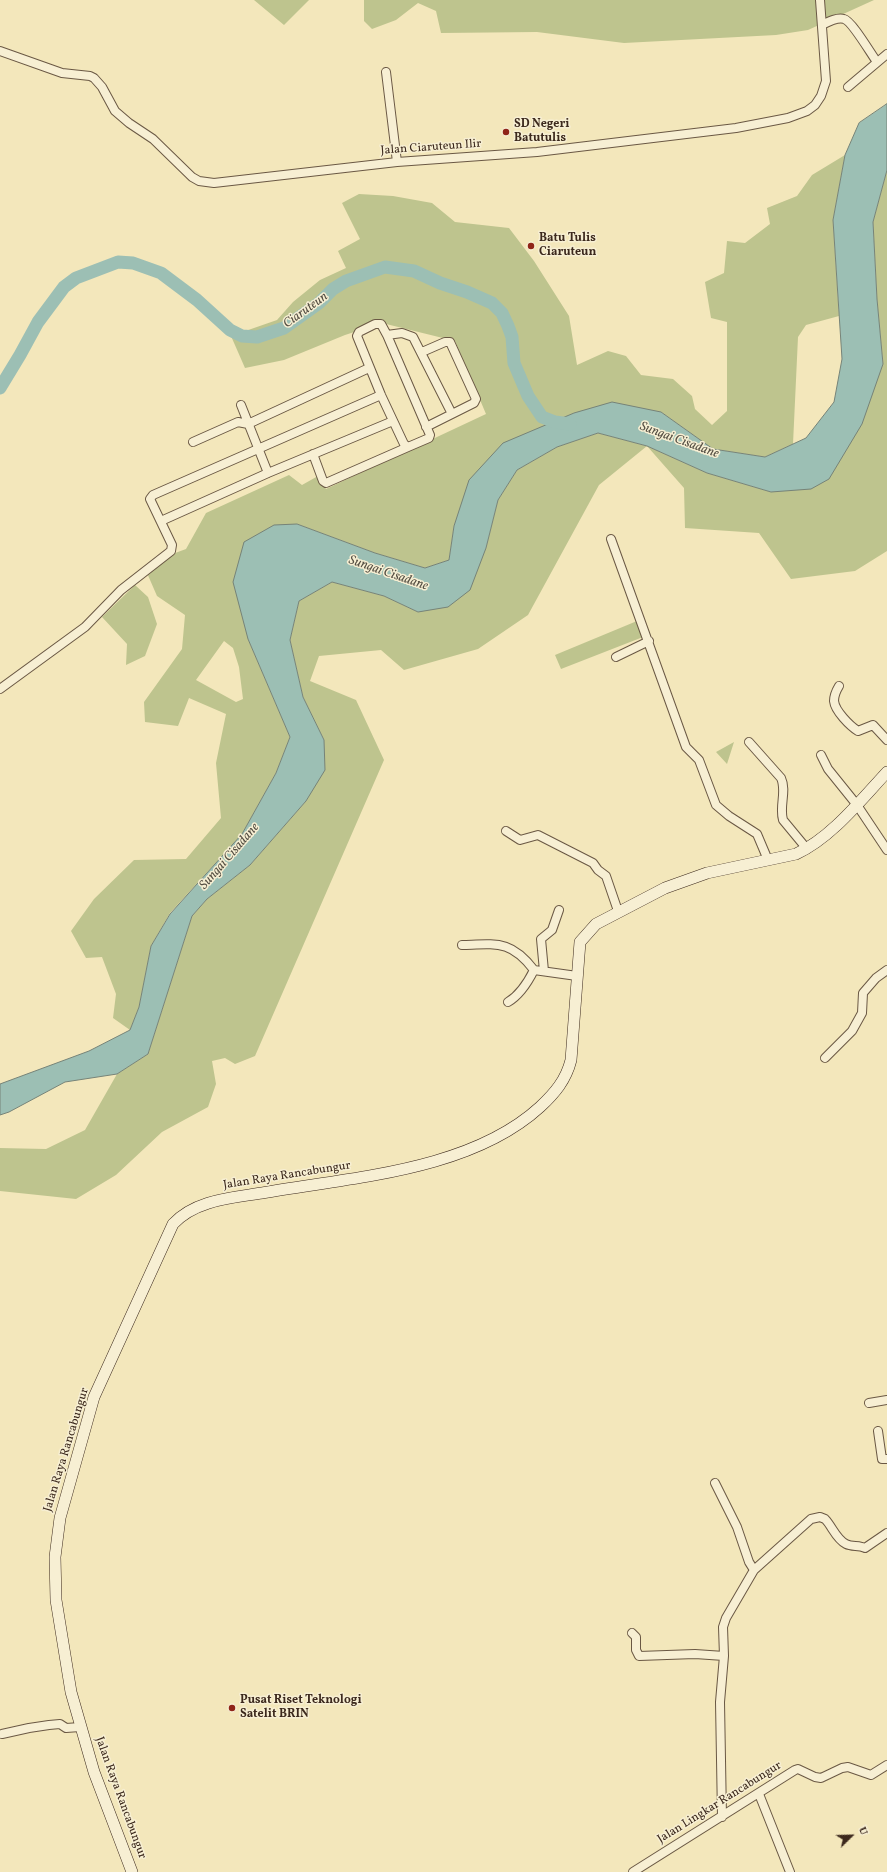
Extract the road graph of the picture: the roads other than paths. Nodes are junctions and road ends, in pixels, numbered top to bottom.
1 (820, 0) edge
2 (822, 25) junction
3 (0, 51) edge
4 (887, 54) edge
5 (877, 62) junction
6 (386, 72) dead end
7 (848, 87) dead end
8 (397, 162) junction
9 (387, 335) junction
10 (422, 352) junction
11 (369, 368) junction
12 (381, 395) junction
13 (241, 405) dead end
14 (452, 414) junction
15 (393, 421) junction
16 (248, 424) junction
17 (426, 427) junction
18 (193, 442) dead end
19 (408, 447) junction
20 (258, 449) junction
21 (313, 454) junction
22 (268, 473) junction
23 (161, 521) junction
24 (611, 539) dead end
25 (649, 641) junction
26 (616, 657) dead end
27 (839, 686) dead end
28 (0, 689) edge
29 (887, 740) edge
30 (749, 742) dead end
31 (821, 755) dead end
32 (887, 772) edge
33 (857, 805) junction
34 (506, 831) dead end
35 (807, 849) junction
36 (887, 850) edge
37 (768, 860) junction
38 (559, 910) dead end
39 (618, 911) junction
40 (462, 944) dead end
41 (534, 970) junction
42 (887, 970) edge
43 (544, 971) junction
44 (577, 976) junction
45 (508, 1002) dead end
46 (825, 1058) dead end
47 (887, 1400) edge
48 (869, 1403) dead end
49 (887, 1429) edge
50 (887, 1459) edge
51 (714, 1483) dead end
52 (887, 1533) edge
53 (754, 1570) junction
54 (632, 1633) dead end
55 (724, 1656) junction
56 (80, 1727) junction
57 (2, 1734) dead end
58 (887, 1765) edge
59 (759, 1794) junction
60 (722, 1817) junction
61 (132, 1872) edge
62 (633, 1872) edge
63 (790, 1872) edge

1 - 2 street, Jalan Ciaruteun Ilir
2 - 5 street
2 - 8 street, Jalan Ciaruteun Ilir
3 - 8 street, Jalan Ciaruteun Ilir
4 - 5 street
5 - 7 street
6 - 8 street
9 - 10 street
9 - 11 street
9 - 17 street
10 - 14 street
10 - 14 street
11 - 12 street
11 - 16 street
12 - 15 street
12 - 20 street
13 - 16 street
14 - 17 street
15 - 19 street
15 - 21 street
16 - 18 street
16 - 20 street
17 - 19 street
19 - 21 street
20 - 22 street
20 - 23 street
21 - 22 street
22 - 23 street
23 - 28 street
24 - 25 street
25 - 26 street
25 - 37 street
27 - 29 street
30 - 35 street
31 - 33 street
32 - 33 main road, Jalan Raya Rancabungur
33 - 35 main road, Jalan Raya Rancabungur
33 - 36 street
34 - 39 street
35 - 37 main road, Jalan Raya Rancabungur
37 - 39 main road, Jalan Raya Rancabungur
38 - 43 street
39 - 44 main road, Jalan Raya Rancabungur
40 - 41 street
41 - 43 street
41 - 45 street
42 - 46 street
43 - 44 street
44 - 56 main road, Jalan Raya Rancabungur
47 - 48 street
49 - 50 street
51 - 53 street
52 - 53 street
53 - 55 street
54 - 55 street
55 - 60 street
56 - 57 street
56 - 61 main road, Jalan Raya Rancabungur
58 - 59 street, Jalan Lingkar Rancabungur
59 - 60 street, Jalan Lingkar Rancabungur
59 - 63 street
60 - 62 street, Jalan Lingkar Rancabungur

